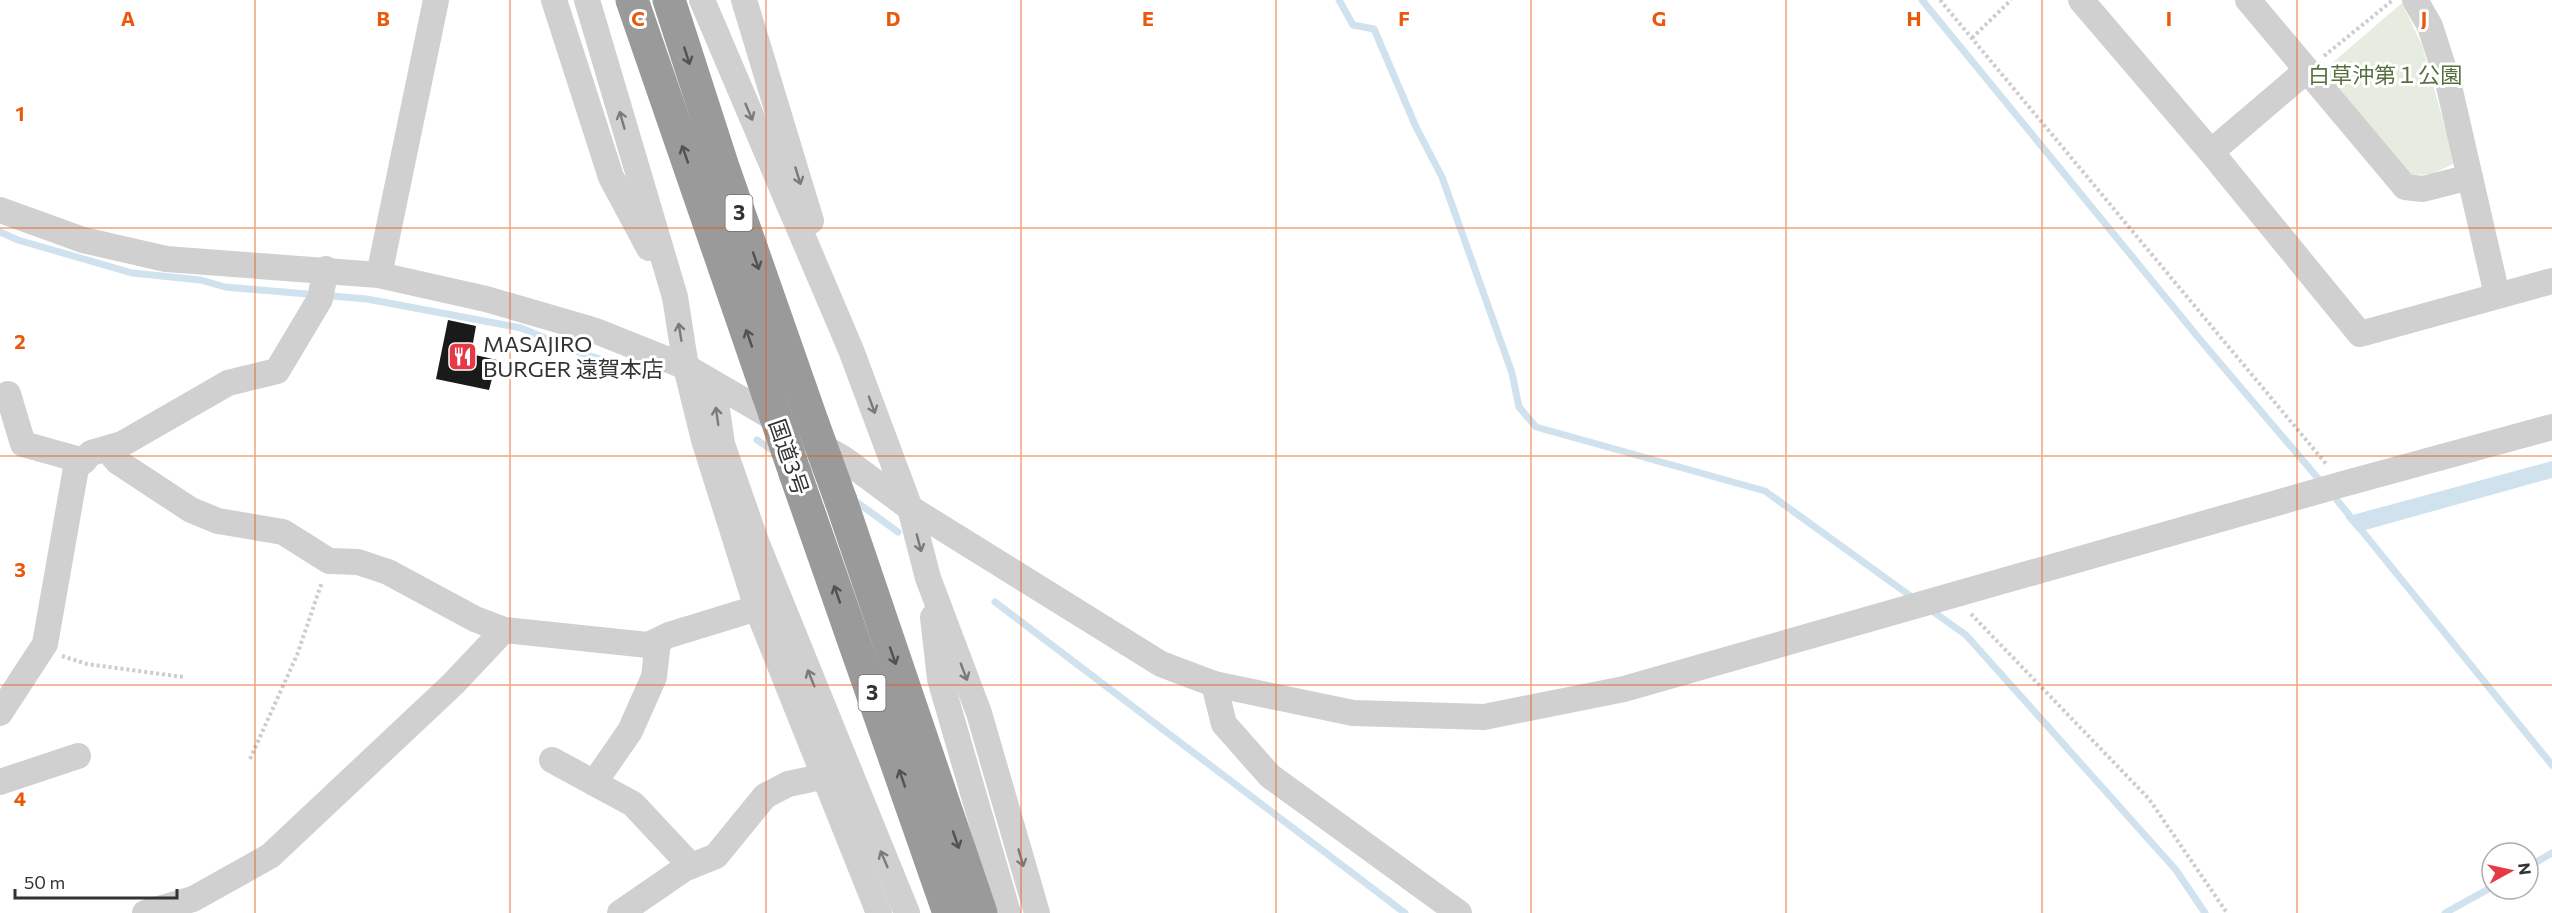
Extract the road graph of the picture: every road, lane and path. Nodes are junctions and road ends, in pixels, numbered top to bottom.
1 (436, 0) edge
2 (554, 0) edge
3 (587, 0) edge
4 (632, 0) edge
5 (669, 0) edge
6 (702, 0) edge
7 (744, 0) edge
8 (1940, 0) edge
9 (2011, 0) edge
10 (2081, 0) edge
11 (2248, 0) edge
12 (2394, 0) edge
13 (2415, 0) edge
14 (1972, 38) junction
15 (2307, 70) junction
16 (2211, 152) junction
17 (2470, 177) junction
18 (0, 210) edge
19 (326, 270) junction
20 (379, 275) junction
21 (2552, 281) edge
22 (2498, 295) junction
23 (675, 297) junction
24 (851, 350) junction
25 (686, 367) junction
26 (713, 383) junction
27 (8, 394) dead end
28 (2552, 427) edge
29 (107, 448) junction
30 (84, 461) junction
31 (2343, 484) junction
32 (910, 508) junction
33 (329, 561) junction
34 (928, 578) junction
35 (1954, 596) junction
36 (757, 609) junction
37 (504, 630) junction
38 (658, 640) junction
39 (41, 650) junction
40 (183, 677) dead end
41 (1214, 684) junction
42 (0, 713) edge
43 (78, 756) dead end
44 (250, 759) dead end
45 (552, 760) dead end
46 (826, 776) junction
47 (0, 782) edge
48 (594, 783) junction
49 (691, 866) junction
50 (145, 913) edge
51 (620, 913) edge
52 (879, 913) edge
53 (907, 913) edge
54 (949, 913) edge
55 (981, 913) edge
56 (1008, 913) edge
57 (1037, 913) edge
58 (1459, 913) edge
59 (2227, 913) edge

1 - 20 street
2 - 23 street
23 -> 3 street
54 -> 4 highway, 国道3号 / 3, bridge
5 -> 55 highway, 国道3号 / 3, bridge
6 -> 24 street
7 -> 24 street
8 - 14 path
9 - 14 path
10 - 16 street
11 - 15 street
12 - 15 path
13 - 17 street
14 - 31 path
15 - 16 street
15 - 17 street
16 - 22 street
17 - 22 street
18 - 19 street
19 - 20 street
19 - 29 street
20 - 25 street
21 - 22 street
25 -> 23 street
24 -> 32 street
25 - 26 street
25 - 36 street
26 - 32 street
53 -> 26 street
27 - 30 street
28 - 31 street
29 - 30 street
29 - 33 street
30 - 39 street
31 - 35 street
32 -> 34 street
32 - 41 street
33 - 37 street
33 - 44 path
34 - 56 street
34 -> 57 street
35 - 41 street
35 - 59 path
36 - 38 street
36 - 46 street
37 - 38 street
37 - 50 street
38 - 48 street
39 - 40 path
39 - 42 street
41 - 58 street
43 - 47 street
45 - 48 street
46 - 49 street
46 - 52 street
48 - 49 street
49 - 51 street

